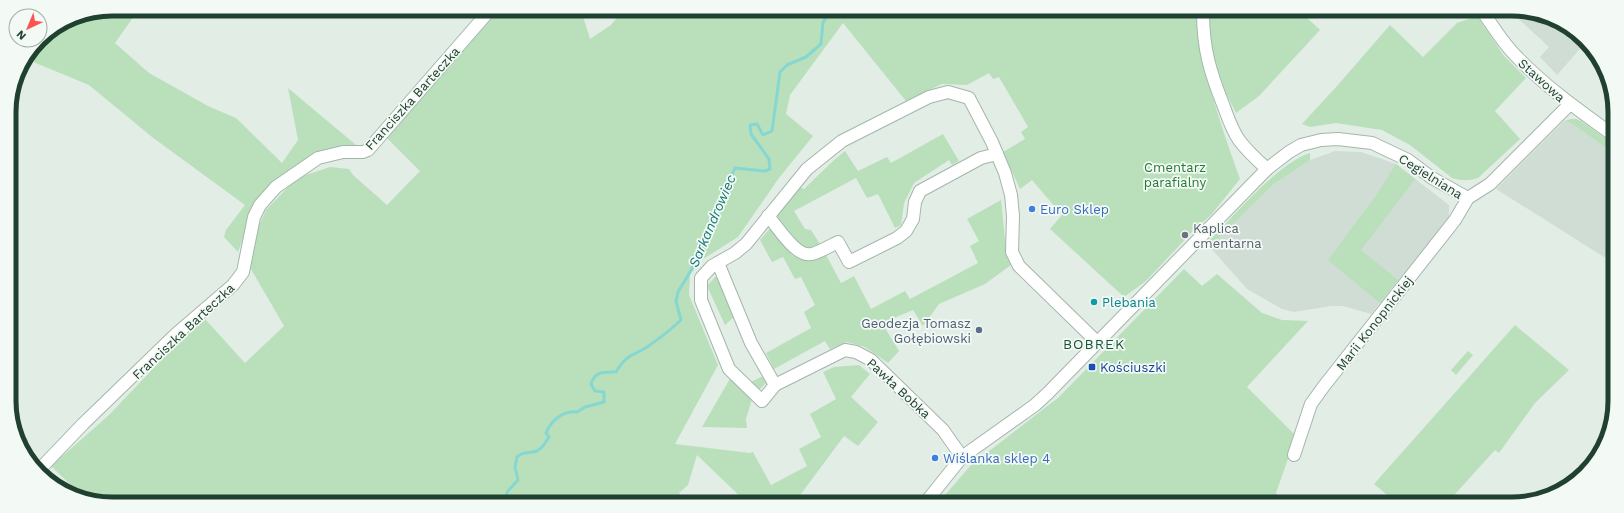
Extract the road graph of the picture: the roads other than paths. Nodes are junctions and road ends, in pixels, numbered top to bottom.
1 (485, 16) edge
2 (1204, 16) edge
3 (1485, 16) edge
4 (1570, 104) junction
5 (1608, 131) edge
6 (997, 154) junction
7 (1267, 169) junction
8 (1468, 198) junction
9 (768, 216) junction
10 (718, 262) junction
11 (1097, 342) junction
12 (775, 385) junction
13 (1294, 455) dead end
14 (962, 457) junction
15 (42, 467) edge
16 (930, 497) edge

1 - 15 street, Franciszka Barteczka
2 - 7 street
3 - 4 street, Stawowa
4 - 5 street, Stawowa
4 - 8 street, Cegielniana
6 - 9 street
6 - 9 street
6 - 11 street
7 - 8 street, Cegielniana
7 - 11 street, Cegielniana
8 - 13 street, Marii Konopnickiej
9 - 10 street
10 - 12 street
10 - 12 street, Pawła Bobka
11 - 14 street, Cegielniana
12 - 14 street, Pawła Bobka
14 - 16 street, Cegielniana

